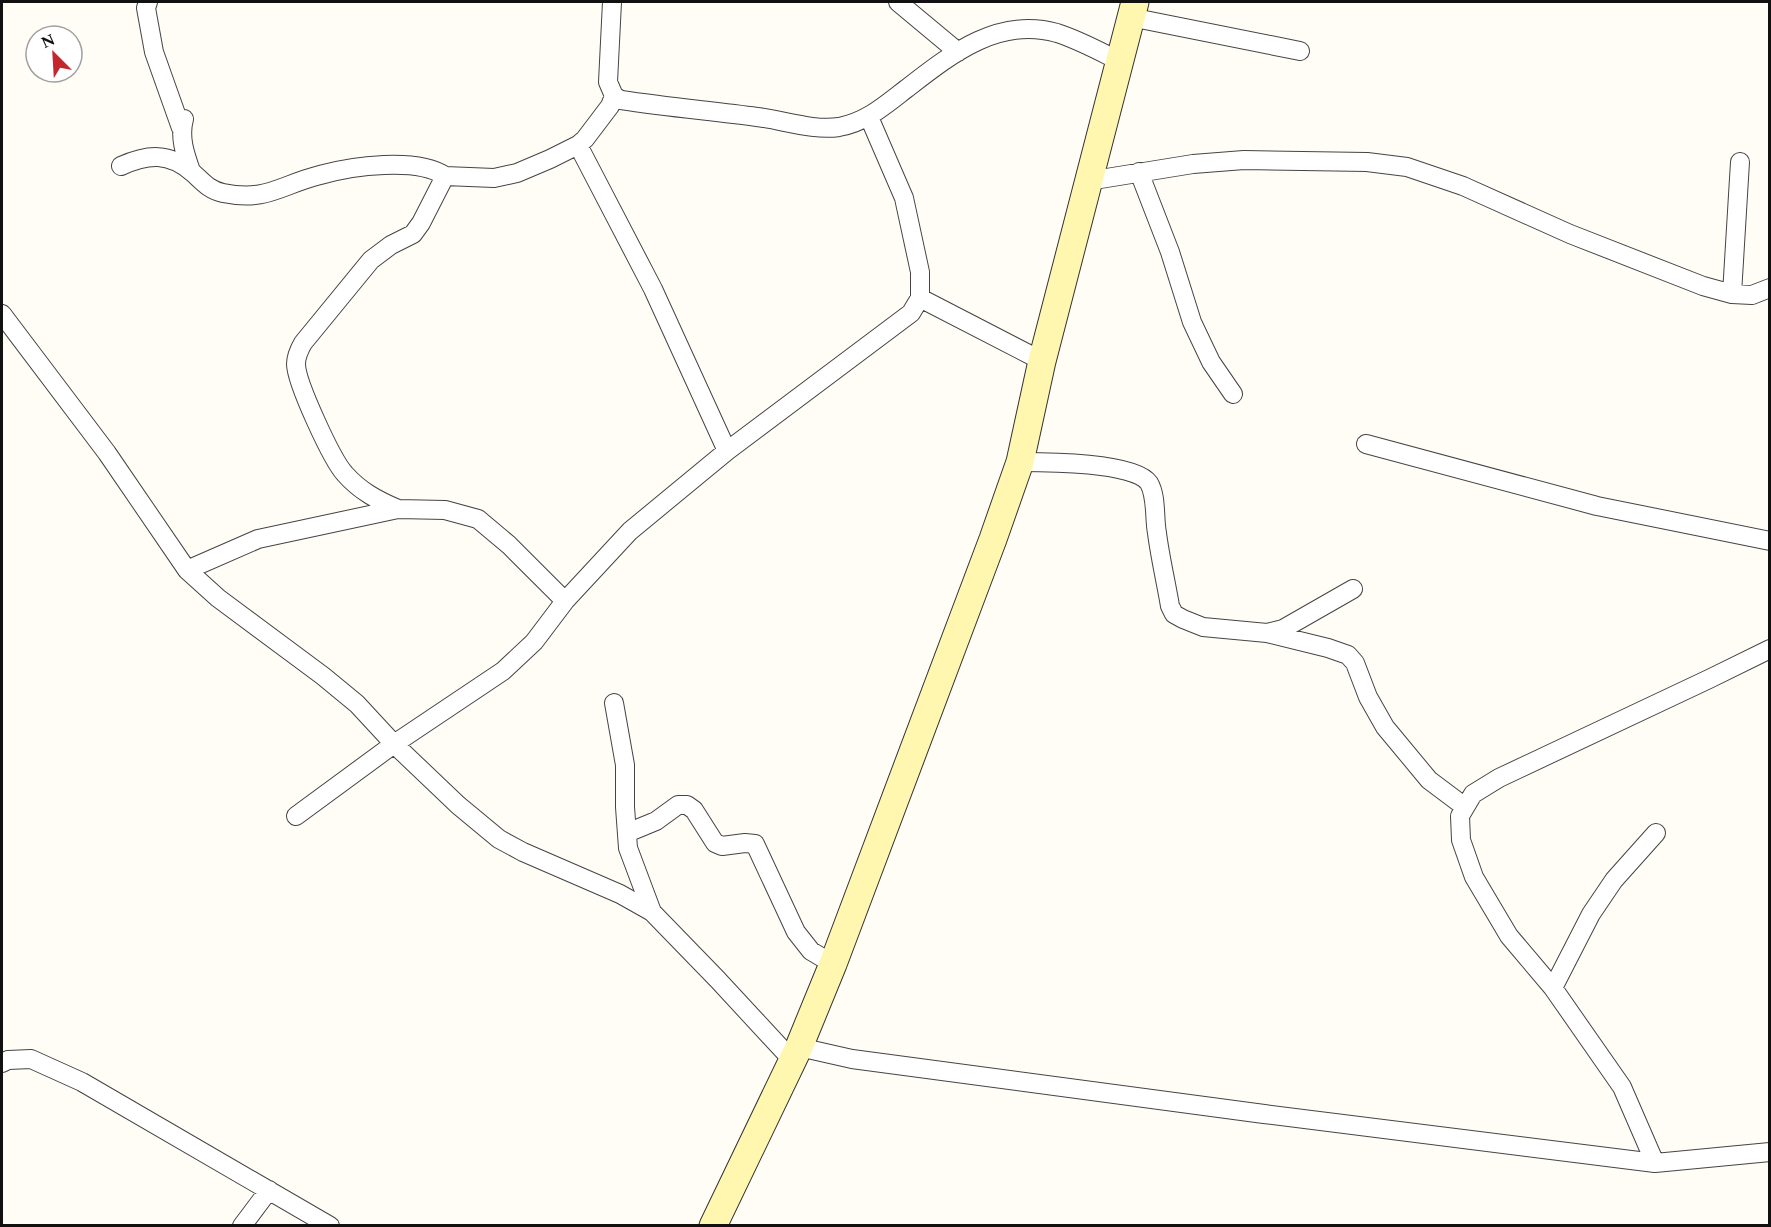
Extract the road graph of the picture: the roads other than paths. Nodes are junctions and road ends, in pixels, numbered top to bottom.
1 (148, 2) edge
2 (612, 2) edge
3 (898, 2) edge
4 (1133, 9) edge
5 (1300, 51) dead end
6 (958, 52) junction
7 (1119, 61) junction
8 (614, 96) junction
9 (187, 108) dead end
10 (869, 117) junction
11 (181, 128) junction
12 (578, 145) junction
13 (1740, 162) dead end
14 (121, 166) dead end
15 (191, 171) junction
16 (1139, 172) junction
17 (445, 176) junction
18 (1088, 181) junction
19 (1770, 288) edge
20 (1732, 294) junction
21 (920, 298) junction
22 (2, 314) edge
23 (1042, 361) junction
24 (1233, 394) dead end
25 (1366, 444) dead end
26 (727, 451) junction
27 (1020, 462) junction
28 (398, 509) junction
29 (1770, 542) edge
30 (188, 570) junction
31 (1353, 589) dead end
32 (564, 601) junction
33 (1267, 633) junction
34 (1770, 648) edge
35 (614, 703) dead end
36 (394, 744) junction
37 (1465, 807) junction
38 (296, 816) dead end
39 (627, 833) junction
40 (1656, 833) dead end
41 (652, 912) junction
42 (832, 964) junction
43 (1553, 988) junction
44 (796, 1054) junction
45 (2, 1063) edge
46 (1770, 1152) edge
47 (1655, 1163) junction
48 (269, 1190) junction
49 (242, 1226) edge
50 (330, 1226) edge
51 (713, 1226) edge

1 - 11 street
2 - 8 street
3 - 6 street
4 - 5 street
4 - 7 street
6 - 7 street
6 - 10 street
7 - 18 street
8 - 10 street
8 - 12 street
9 - 11 street
10 - 21 street
11 - 15 street
12 - 17 street
12 - 26 street
13 - 20 street
14 - 15 street
15 - 17 street
16 - 18 street
16 - 20 street
16 - 24 street
17 - 28 street
18 - 23 street
19 - 20 street
21 - 23 street
21 - 26 street
22 - 30 street
23 - 27 street
25 - 29 street
26 - 32 street
27 - 33 street
27 - 42 street
28 - 30 street
28 - 32 street
30 - 36 street
31 - 33 street
32 - 36 street
33 - 37 street
34 - 37 street
35 - 39 street
36 - 38 street
36 - 41 street
37 - 43 street
39 - 41 street
39 - 42 street
40 - 43 street
41 - 44 street
42 - 44 street
43 - 47 street
44 - 47 street
44 - 51 street
45 - 48 street
46 - 47 street
48 - 49 street
48 - 50 street

